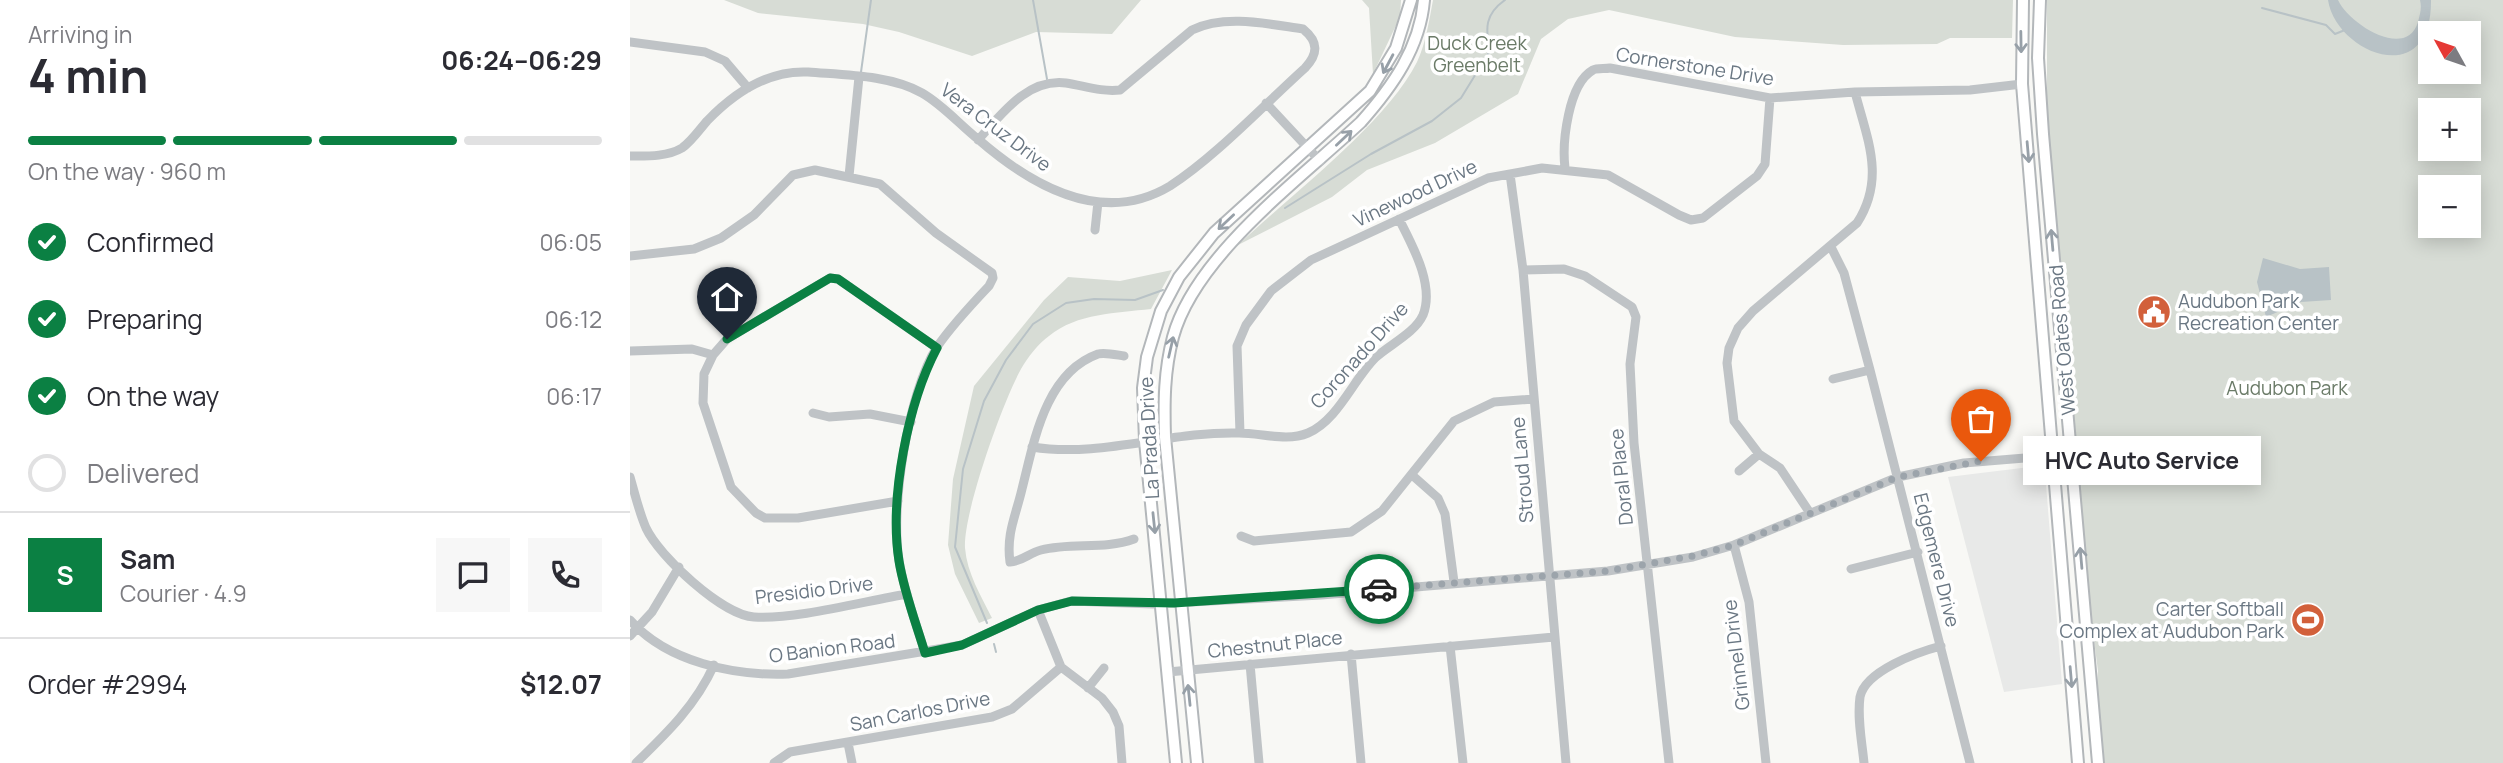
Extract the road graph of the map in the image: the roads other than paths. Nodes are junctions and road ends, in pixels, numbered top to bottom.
1 (1410, 0) edge
2 (1424, 0) edge
3 (2023, 0) edge
4 (2040, 0) edge
5 (630, 42) edge
6 (2038, 58) junction
7 (859, 78) junction
8 (2022, 84) junction
9 (748, 88) junction
10 (1855, 92) junction
11 (1769, 98) junction
12 (1266, 103) junction
13 (2043, 134) junction
14 (978, 140) junction
15 (1307, 147) junction
16 (630, 156) edge
17 (1320, 161) junction
18 (1564, 168) junction
19 (1510, 174) junction
20 (849, 176) junction
21 (1098, 202) junction
22 (1399, 219) junction
23 (1095, 230) dead end
24 (1831, 247) junction
25 (630, 256) edge
26 (1523, 270) junction
27 (937, 348) junction
28 (630, 351) edge
29 (713, 355) junction
30 (1124, 356) dead end
31 (1870, 370) junction
32 (1833, 379) dead end
33 (1534, 399) junction
34 (813, 413) dead end
35 (911, 422) junction
36 (1240, 433) junction
37 (1166, 438) junction
38 (1146, 441) junction
39 (1032, 447) junction
40 (1759, 454) junction
41 (2073, 454) junction
42 (2052, 456) junction
43 (1739, 471) dead end
44 (1412, 475) junction
45 (630, 477) edge
46 (1898, 477) junction
47 (898, 501) junction
48 (1810, 513) junction
49 (1241, 536) dead end
50 (1134, 539) dead end
51 (1734, 545) junction
52 (1917, 552) junction
53 (1647, 564) junction
54 (679, 567) junction
55 (1852, 569) dead end
56 (1549, 575) junction
57 (1454, 582) junction
58 (907, 594) junction
59 (1181, 603) junction
60 (1162, 604) junction
61 (2065, 609) junction
62 (1038, 610) junction
63 (2085, 612) junction
64 (630, 620) edge
65 (638, 628) junction
66 (630, 636) edge
67 (1554, 637) junction
68 (1450, 646) junction
69 (1941, 646) junction
70 (925, 653) junction
71 (1351, 654) junction
72 (1250, 664) junction
73 (714, 665) junction
74 (1060, 667) junction
75 (1104, 668) dead end
76 (1186, 670) junction
77 (1167, 672) junction
78 (1088, 688) junction
79 (2094, 699) junction
80 (2073, 701) junction
81 (848, 743) junction
82 (636, 763) edge
83 (774, 763) edge
84 (852, 763) edge
85 (1122, 763) edge
86 (1176, 763) edge
87 (1197, 763) edge
88 (1259, 763) edge
89 (1361, 763) edge
90 (1463, 763) edge
91 (1566, 763) edge
92 (1669, 763) edge
93 (1766, 763) edge
94 (1864, 763) edge
95 (1970, 763) edge
96 (2078, 763) edge
97 (2098, 763) edge

1 -> 15 main road, La Prada Drive
17 -> 2 main road, La Prada Drive
3 -> 8 main road, West Oates Road
4 - 6 main road, West Oates Road
5 - 9 street
6 - 8 main road
6 - 13 main road, West Oates Road
7 - 9 street, Vera Cruz Drive
7 - 14 street, Vera Cruz Drive
7 - 20 street
8 - 10 street, Cornerstone Drive
8 - 13 main road
8 -> 42 main road, West Oates Road
9 - 16 street, Vera Cruz Drive
10 - 11 street, Cornerstone Drive
10 - 24 street
11 - 18 street, Cornerstone Drive
11 - 18 street, Vinewood Drive
12 - 14 street, Vera Cruz Drive
12 - 15 street
12 - 21 street, Vera Cruz Drive
41 -> 13 main road, West Oates Road
14 - 21 street, Vera Cruz Drive
15 - 17 street
15 -> 38 main road, La Prada Drive
37 -> 17 main road, La Prada Drive
18 - 19 street, Vinewood Drive
19 - 22 street, Vinewood Drive
19 - 26 street, Stroud Lane
20 - 25 street
20 - 27 street
21 - 23 street
22 - 36 street, Vinewood Drive
22 - 36 street, Coronado Drive
24 - 31 street, Edgemere Drive
24 - 40 street
26 - 33 street, Stroud Lane
26 - 53 street, Doral Place
27 - 29 street
27 - 35 street
28 - 29 street
29 - 47 street
30 - 39 street
31 - 32 street
31 - 46 street, Edgemere Drive
33 - 44 street
33 - 56 street, Stroud Lane
34 - 35 street
35 - 47 street
36 - 37 street, Coronado Drive
37 - 38 street, Coronado Drive
37 - 59 main road, La Prada Drive
38 - 39 street, Coronado Drive
38 -> 60 main road, La Prada Drive
39 - 50 street
40 - 43 street
40 - 48 street
41 - 42 street, O Banion Road
63 -> 41 main road, West Oates Road
42 - 46 street, O Banion Road
42 - 61 main road, West Oates Road
44 - 49 street
44 - 57 street
45 - 54 street, Presidio Drive
46 - 48 street, O Banion Road
46 - 52 street, Edgemere Drive
47 - 58 street
48 - 51 street, O Banion Road
51 - 53 street, O Banion Road
51 - 93 street, Grinnel Drive
52 - 55 street
52 - 69 street, Edgemere Drive
53 - 56 street, O Banion Road
53 - 92 street, Doral Place
54 - 58 street, Presidio Drive
54 - 65 street
56 - 57 street, O Banion Road
56 - 67 street, Stroud Lane
57 - 59 street, O Banion Road
58 - 70 street
59 - 60 street, O Banion Road
59 - 76 main road, La Prada Drive
60 - 62 street, O Banion Road
60 - 77 main road, La Prada Drive
61 - 63 main road
61 -> 80 main road, West Oates Road
62 - 70 street, O Banion Road
62 - 74 street
63 - 79 main road, West Oates Road
64 - 65 street, O Banion Road
65 - 66 street
65 - 73 street, O Banion Road
67 - 68 street, Chestnut Place
67 - 91 street, Stroud Lane
68 - 71 street, Chestnut Place
68 - 90 street
69 - 94 street
69 - 95 street, Edgemere Drive
70 - 73 street, O Banion Road
71 - 72 street, Chestnut Place
71 - 89 street
72 - 76 street, Chestnut Place
72 - 88 street
73 - 82 street
74 - 78 street
74 - 81 street, San Carlos Drive
75 - 78 street
76 - 77 street, Chestnut Place
87 -> 76 main road, La Prada Drive
77 - 86 main road, La Prada Drive
78 - 85 street
79 - 80 main road
79 - 97 main road, West Oates Road
80 - 96 main road, West Oates Road
81 - 83 street, San Carlos Drive
81 - 84 street

